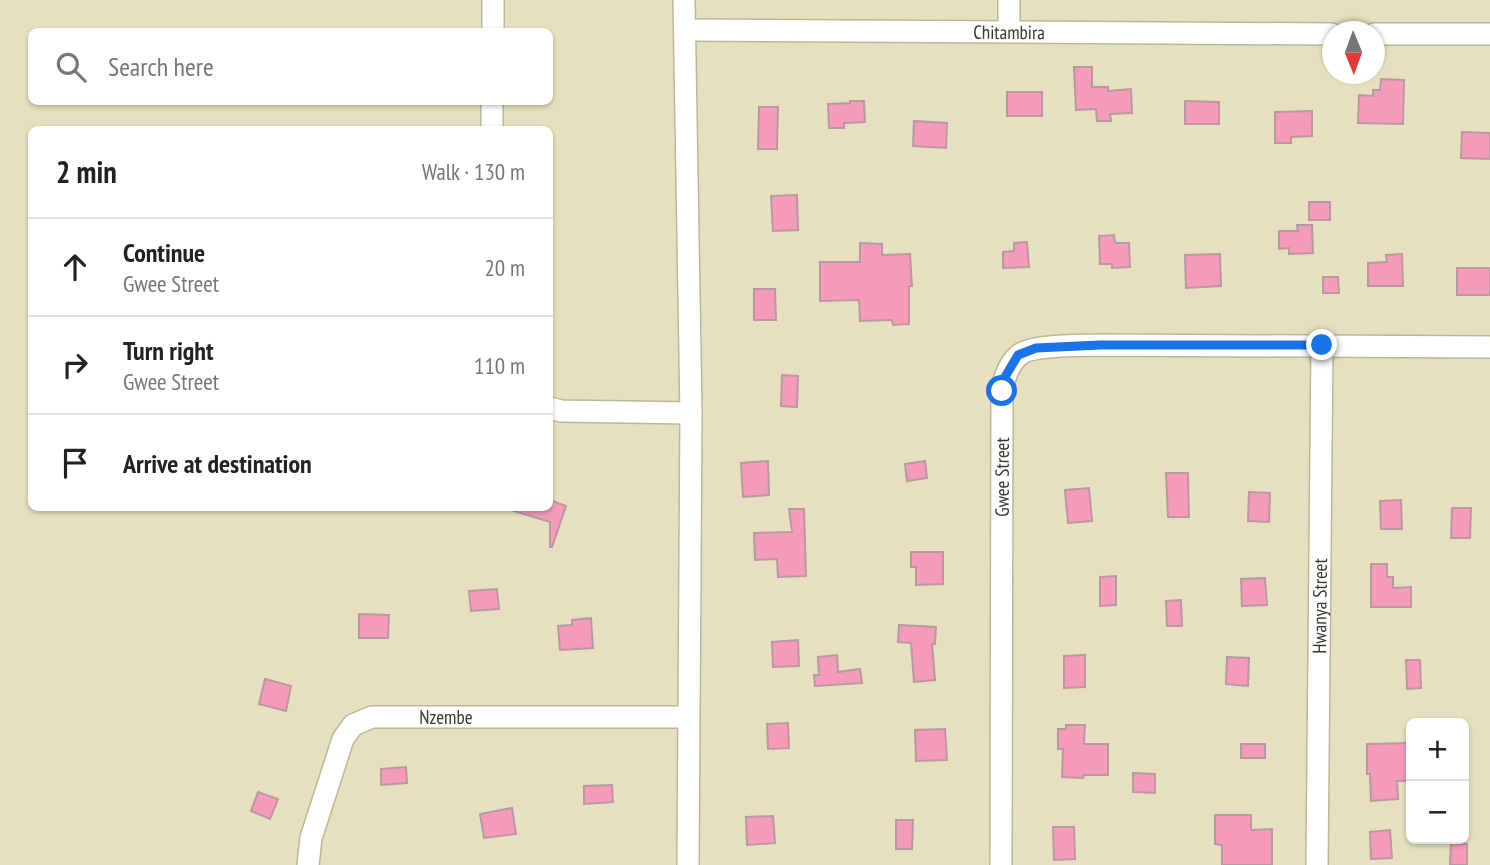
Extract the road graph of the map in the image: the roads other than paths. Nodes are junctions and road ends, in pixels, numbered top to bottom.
1 (493, 0) edge
2 (684, 0) edge
3 (1009, 0) edge
4 (493, 28) edge
5 (685, 30) junction
6 (1009, 32) junction
7 (1322, 34) edge
8 (1385, 34) edge
9 (1490, 34) edge
10 (492, 105) edge
11 (492, 126) edge
12 (1322, 345) junction
13 (1490, 347) edge
14 (553, 409) edge
15 (691, 413) junction
16 (688, 717) junction
17 (308, 865) edge
18 (688, 865) edge
19 (1001, 865) edge
20 (1317, 865) edge

1 - 4 street
2 - 5 street
3 - 6 street
5 - 6 street, Chitambira
5 - 15 street
6 - 7 street, Chitambira
8 - 9 street
10 - 11 street
12 - 13 street, Gwee Street
12 - 19 street, Gwee Street
12 - 20 street, Hwanya Street
14 - 15 street
15 - 16 street
16 - 17 street, Nzembe
16 - 18 street

